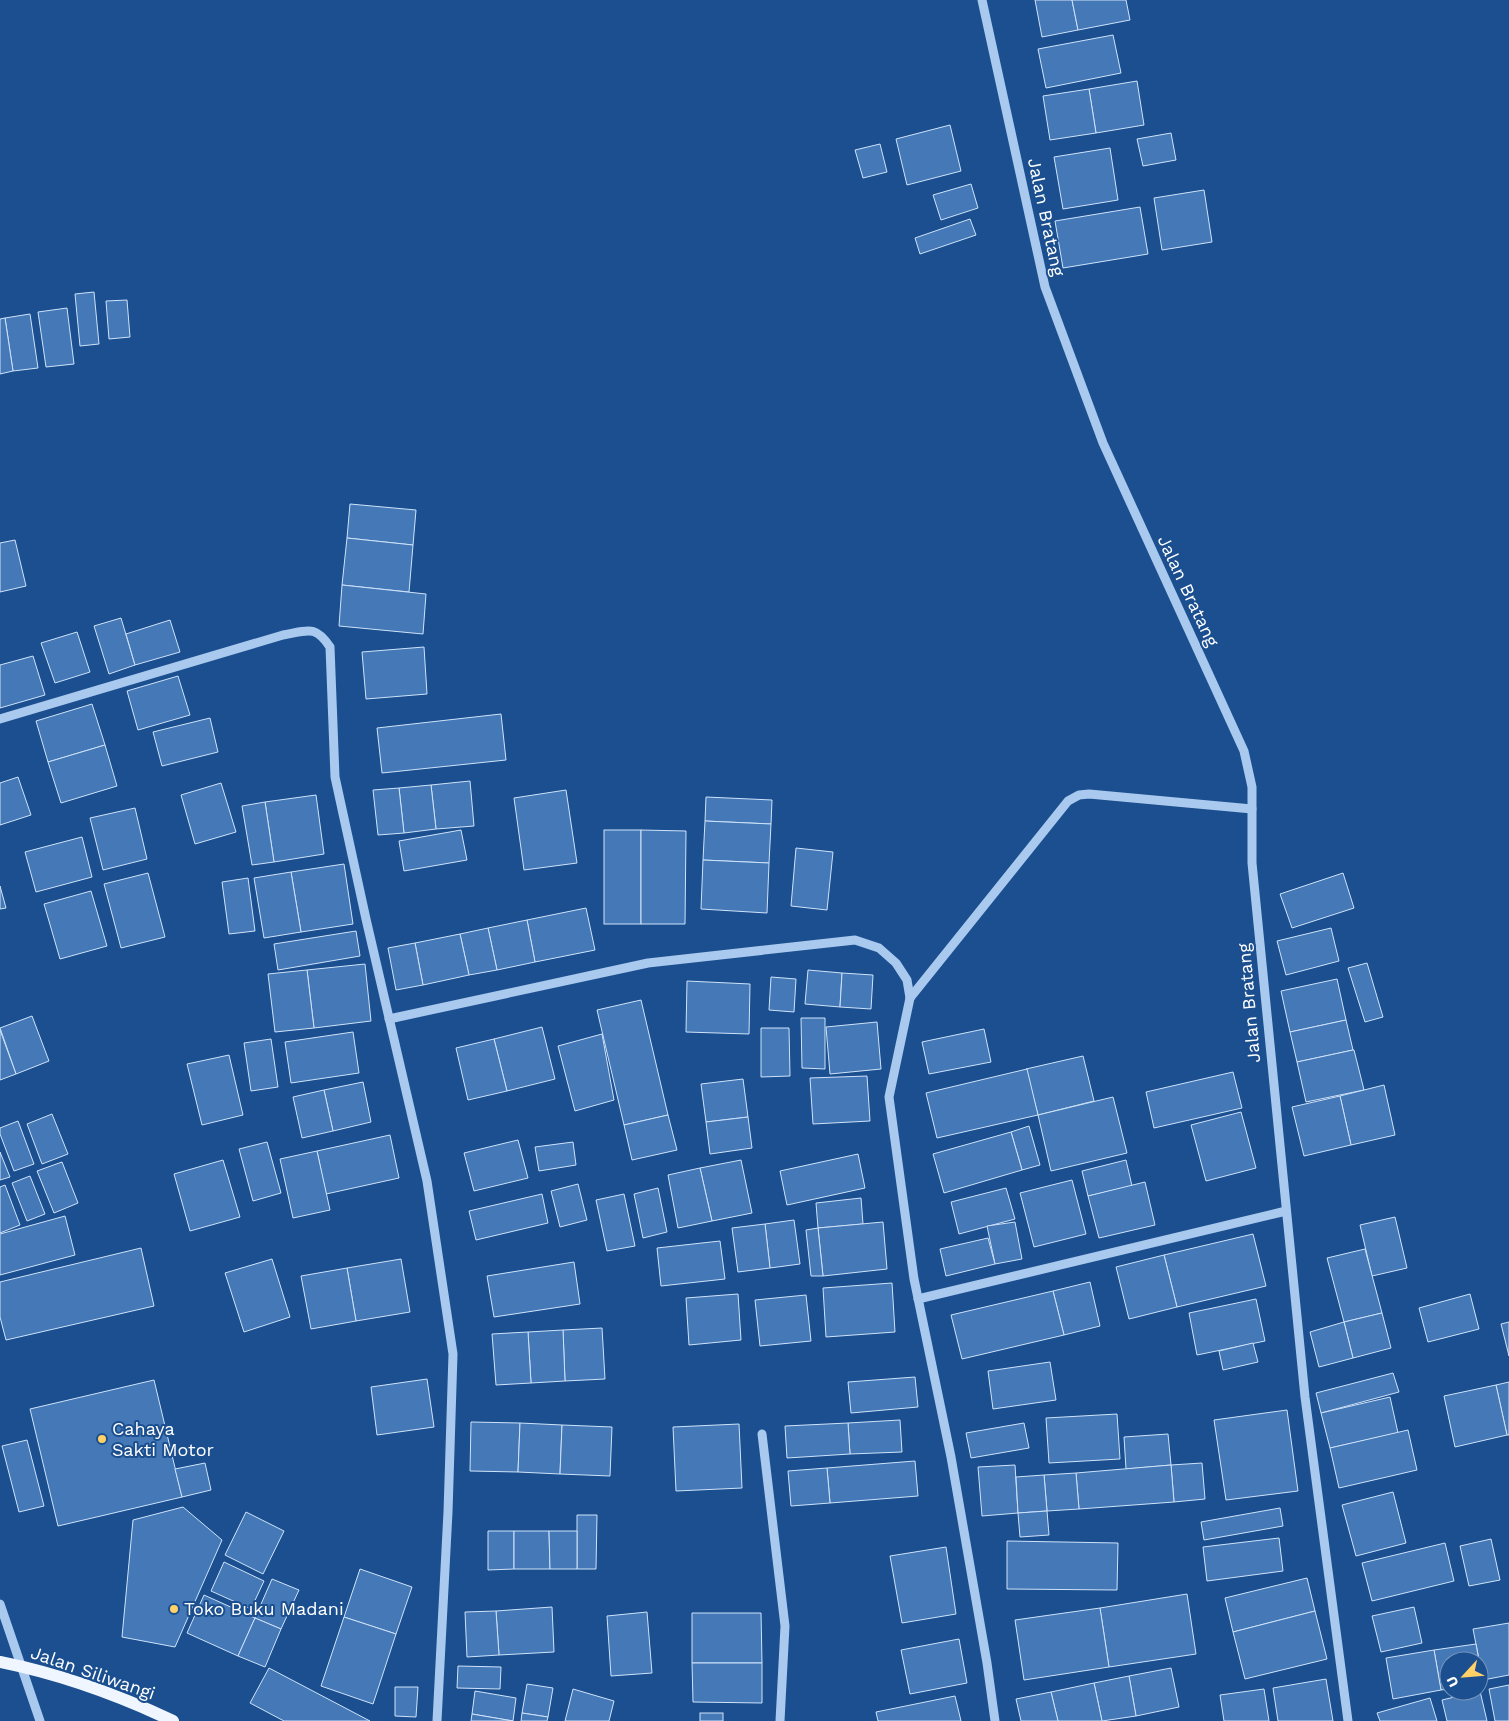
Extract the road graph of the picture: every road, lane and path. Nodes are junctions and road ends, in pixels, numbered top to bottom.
1 (982, 0) edge
2 (0, 718) edge
3 (1252, 809) junction
4 (910, 998) junction
5 (389, 1019) junction
6 (1286, 1211) junction
7 (918, 1298) junction
8 (762, 1434) dead end
9 (0, 1604) edge
10 (0, 1662) edge
11 (21, 1666) junction
12 (40, 1721) edge
13 (172, 1721) edge
14 (437, 1721) edge
15 (780, 1721) edge
16 (995, 1721) edge
17 (1348, 1721) edge

1 - 3 street, Jalan Bratang
2 - 5 street
3 - 4 street
3 - 6 street, Jalan Bratang
4 - 5 street
4 - 7 street
5 - 14 street
6 - 7 street
6 - 17 street, Jalan Bratang
7 - 16 street
8 - 15 street
9 - 11 street
10 - 11 main road, Jalan Siliwangi
11 - 12 street
11 - 13 main road, Jalan Siliwangi

